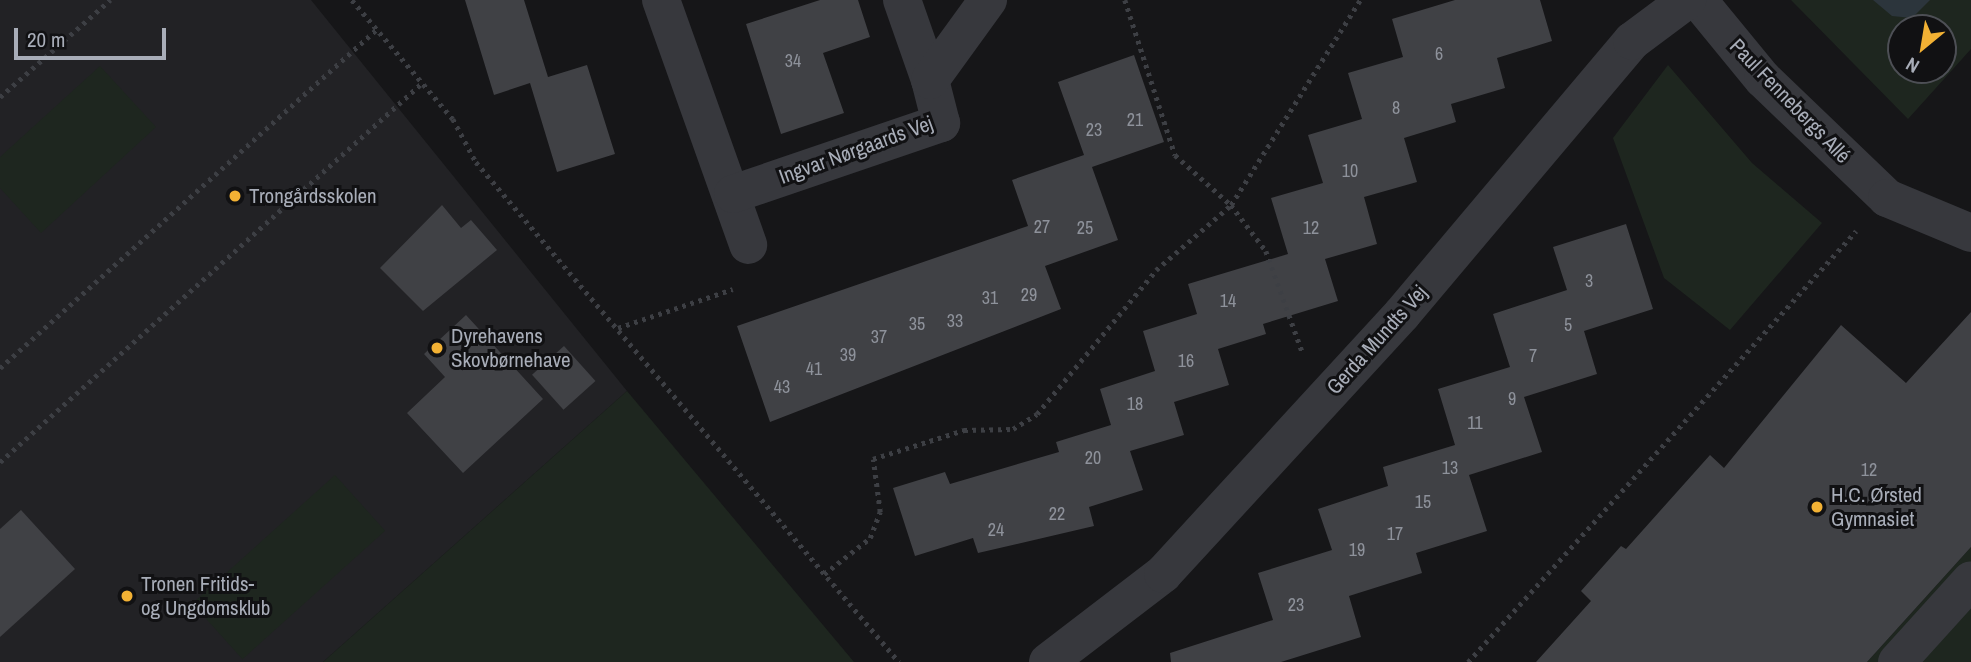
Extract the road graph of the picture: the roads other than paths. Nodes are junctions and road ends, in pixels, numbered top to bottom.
1 (661, 0) edge
2 (902, 0) edge
3 (988, 0) edge
4 (1687, 0) edge
5 (1698, 0) edge
6 (930, 80) junction
7 (733, 194) junction
8 (1971, 233) edge
9 (748, 245) road end
10 (1971, 580) edge
11 (1048, 662) edge
12 (1897, 662) edge

1 - 7 street
2 - 6 street, Ingvar Nørgaards Vej
3 - 6 street, Ingvar Nørgaards Vej
4 - 11 street, Gerda Mundts Vej
5 - 8 street, Paul Fennebergs Allé
6 - 7 street, Ingvar Nørgaards Vej
7 - 9 street
10 - 12 street

